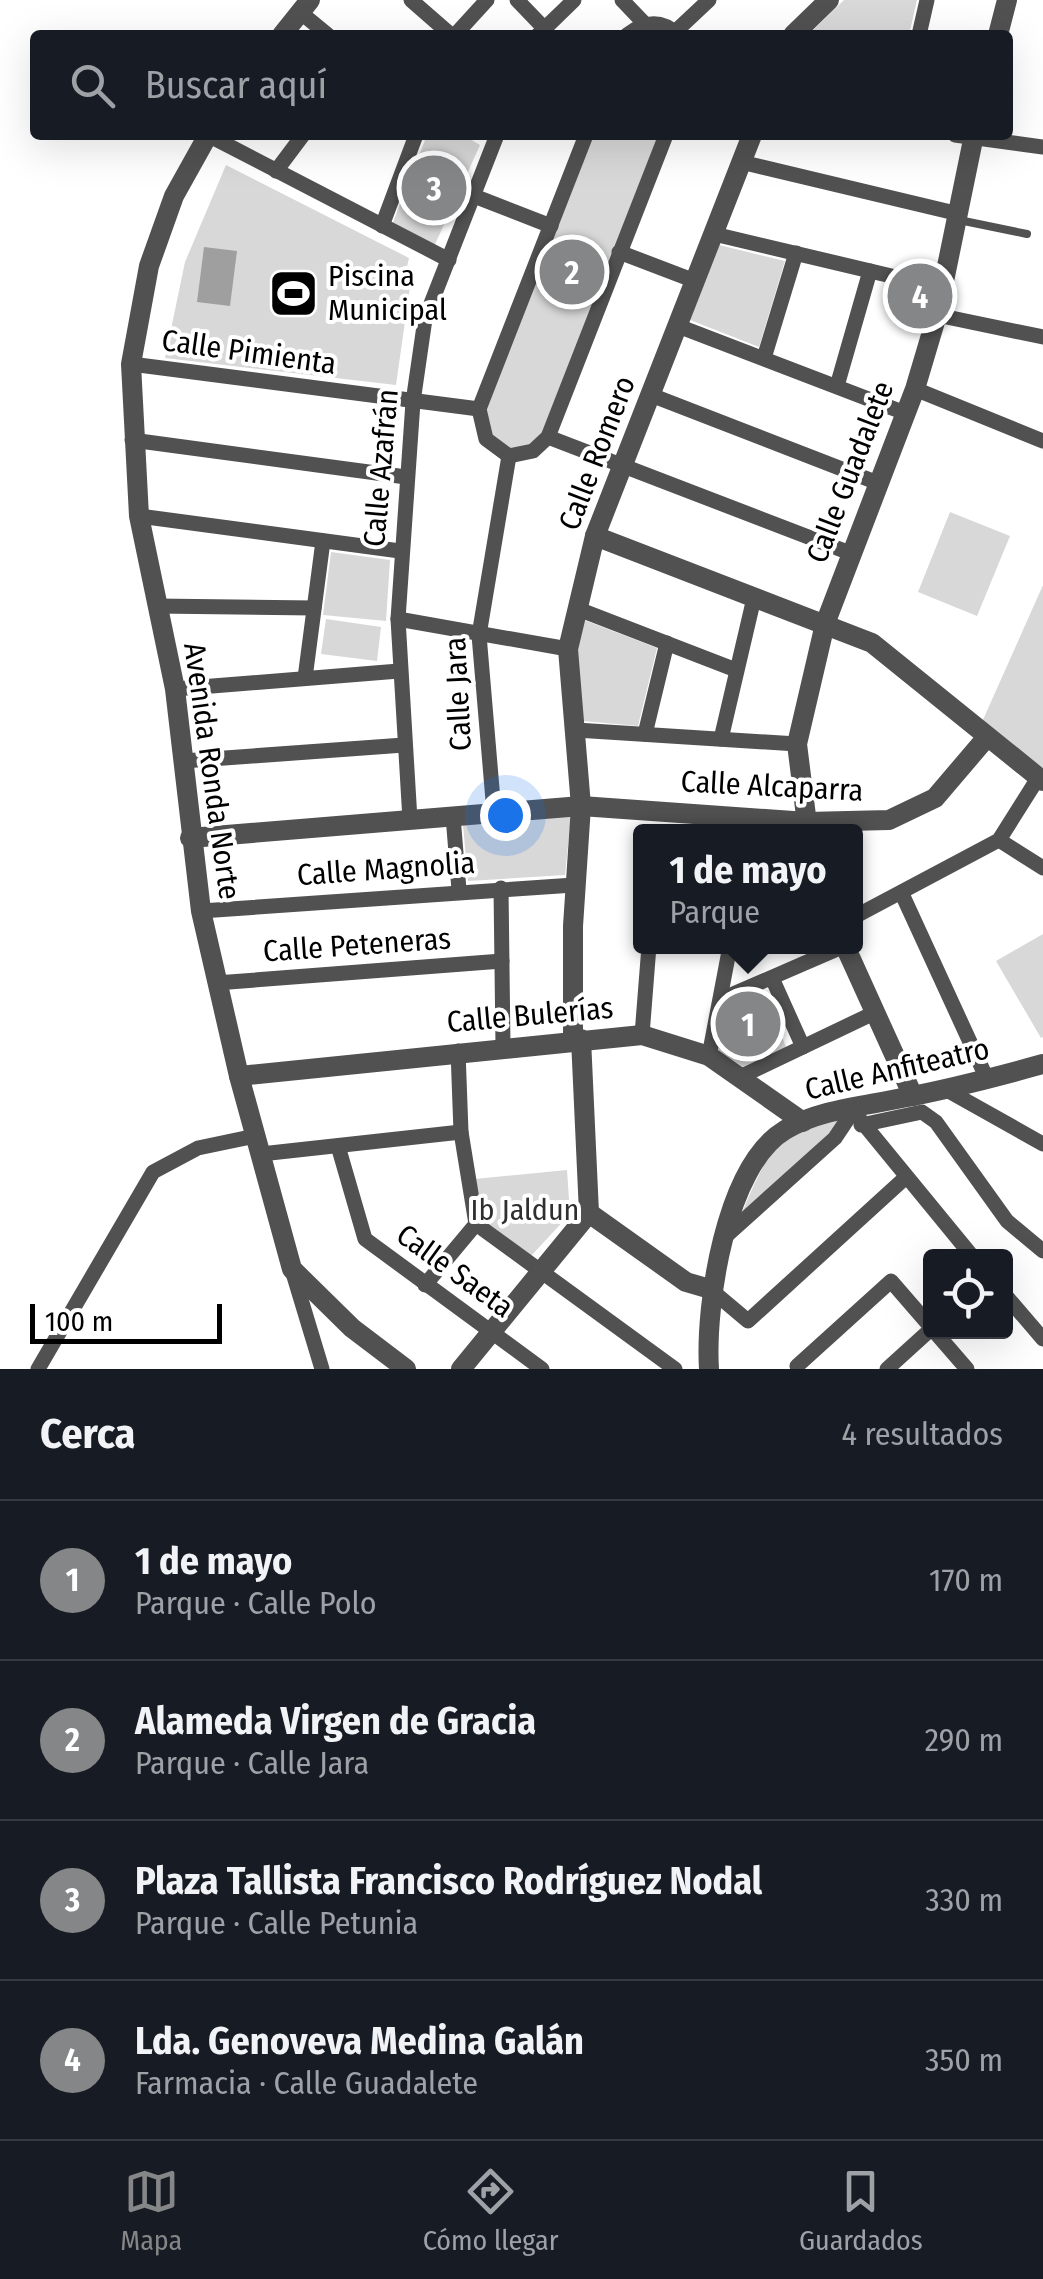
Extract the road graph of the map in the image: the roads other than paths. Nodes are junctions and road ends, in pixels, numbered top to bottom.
1 (411, 0) edge
2 (487, 0) edge
3 (517, 0) edge
4 (574, 0) edge
5 (622, 0) edge
6 (708, 0) edge
7 (829, 0) edge
8 (927, 0) edge
9 (1007, 0) edge
10 (305, 6) edge
11 (644, 23) junction
12 (286, 30) edge
13 (324, 30) edge
14 (447, 30) edge
15 (458, 30) edge
16 (539, 30) edge
17 (541, 30) edge
18 (634, 30) edge
19 (672, 30) edge
20 (680, 30) edge
21 (799, 30) edge
22 (920, 30) edge
23 (999, 30) edge
24 (205, 140) edge
25 (217, 140) edge
26 (299, 140) edge
27 (414, 140) edge
28 (491, 140) edge
29 (584, 140) edge
30 (664, 140) edge
31 (750, 140) edge
32 (966, 140) edge
33 (995, 140) edge
34 (1043, 147) edge
35 (741, 162) junction
36 (276, 171) junction
37 (474, 196) junction
38 (955, 216) junction
39 (382, 226) junction
40 (550, 226) junction
41 (714, 234) junction
42 (1027, 234) dead end
43 (620, 252) junction
44 (796, 253) junction
45 (449, 260) junction
46 (870, 271) junction
47 (695, 281) junction
48 (942, 288) junction
49 (937, 315) junction
50 (678, 326) junction
51 (1043, 338) edge
52 (764, 358) junction
53 (131, 364) junction
54 (836, 386) junction
55 (914, 388) junction
56 (651, 395) junction
57 (413, 402) junction
58 (479, 409) junction
59 (905, 412) junction
60 (548, 437) junction
61 (132, 440) junction
62 (1043, 441) edge
63 (509, 456) junction
64 (624, 465) junction
65 (406, 477) junction
66 (878, 483) junction
67 (139, 516) junction
68 (595, 536) junction
69 (322, 540) junction
70 (400, 551) junction
71 (850, 553) junction
72 (754, 598) junction
73 (156, 606) junction
74 (314, 608) junction
75 (578, 609) junction
76 (398, 619) junction
77 (824, 624) junction
78 (480, 634) junction
79 (667, 643) junction
80 (568, 650) junction
81 (736, 670) junction
82 (399, 671) junction
83 (305, 678) junction
84 (176, 689) junction
85 (576, 730) junction
86 (645, 734) junction
87 (987, 737) junction
88 (721, 739) junction
89 (797, 744) junction
90 (404, 745) junction
91 (184, 761) junction
92 (1040, 779) edge
93 (581, 806) junction
94 (494, 812) junction
95 (453, 816) junction
96 (410, 820) junction
97 (670, 821) edge
98 (748, 824) edge
99 (808, 824) edge
100 (843, 824) edge
101 (190, 838) junction
102 (999, 840) junction
103 (1043, 868) edge
104 (574, 885) junction
105 (501, 888) junction
106 (459, 890) junction
107 (902, 894) junction
108 (202, 912) junction
109 (863, 913) edge
110 (648, 954) edge
111 (729, 954) edge
112 (827, 954) edge
113 (848, 954) edge
114 (502, 961) junction
115 (772, 978) junction
116 (216, 983) junction
117 (722, 999) junction
118 (874, 1013) junction
119 (642, 1035) junction
120 (577, 1040) junction
121 (503, 1046) junction
122 (803, 1047) junction
123 (458, 1051) junction
124 (709, 1056) junction
125 (1043, 1064) edge
126 (239, 1076) junction
127 (740, 1077) junction
128 (987, 1080) junction
129 (945, 1089) junction
130 (913, 1096) junction
131 (858, 1116) junction
132 (803, 1122) junction
133 (461, 1132) junction
134 (1043, 1144) edge
135 (258, 1145) junction
136 (338, 1146) junction
137 (906, 1178) junction
138 (588, 1213) junction
139 (476, 1224) junction
140 (725, 1237) junction
141 (966, 1249) edge
142 (1043, 1251) edge
143 (292, 1270) junction
144 (540, 1273) junction
145 (426, 1284) junction
146 (710, 1288) junction
147 (1013, 1304) edge
148 (923, 1318) edge
149 (492, 1332) junction
150 (923, 1337) edge
151 (941, 1339) edge
152 (1043, 1339) edge
153 (798, 1366) dead end
154 (38, 1369) edge
155 (322, 1369) edge
156 (406, 1369) edge
157 (462, 1369) edge
158 (542, 1369) edge
159 (675, 1369) edge
160 (709, 1369) edge
161 (887, 1369) edge
162 (967, 1369) edge

1 - 14 street
2 - 15 street
3 - 16 street
4 - 17 street
5 - 11 street
6 - 20 street
7 - 21 street
8 - 22 street
9 - 23 street
10 - 12 street
10 - 13 street
11 - 18 street
11 - 19 street
24 - 53 street, Avenida Ronda Norte
25 - 36 street
26 - 36 street
27 - 39 street
28 - 37 street, Calle Azafrán
29 - 40 street
30 - 43 street
31 - 35 street, Calle Romero
32 - 38 street, Calle Guadalete
33 - 34 street
35 - 38 street
35 - 41 street, Calle Romero
36 - 39 street
37 - 40 street
37 - 45 street, Calle Azafrán
38 - 42 lane
38 - 48 street, Calle Guadalete
39 - 45 street
40 - 58 street
41 - 44 street
41 - 47 street, Calle Romero
43 - 47 street
43 - 60 street
44 - 46 street
44 - 52 street
45 - 57 street, Calle Azafrán
46 - 48 street
46 - 54 street
47 - 50 street, Calle Romero
48 - 49 street, Calle Guadalete
49 - 51 street
49 - 55 street, Calle Guadalete
50 - 52 street
50 - 56 street, Calle Romero
52 - 54 street
53 - 57 street, Calle Pimienta
53 - 61 street, Avenida Ronda Norte
54 - 59 street
55 - 59 street, Calle Guadalete
55 - 62 street
56 - 64 street, Calle Romero
56 - 66 street
57 - 58 street, Calle Pimienta
57 - 65 street, Calle Azafrán
58 - 63 street
59 - 66 street, Calle Guadalete
60 - 63 street
60 - 64 street
61 - 65 street
61 - 67 street, Avenida Ronda Norte
63 - 78 street, Calle Jara
64 - 68 street, Calle Romero
64 - 71 street
65 - 70 street, Calle Azafrán
66 - 71 street, Calle Guadalete
67 - 69 street
67 - 73 street, Avenida Ronda Norte
68 - 72 street
68 - 75 street, Calle Romero
69 - 70 street
69 - 74 street
70 - 76 street, Calle Azafrán
71 - 77 street, Calle Guadalete
72 - 77 street
72 - 81 street
73 - 74 street
73 - 84 street, Avenida Ronda Norte
74 - 83 street
75 - 79 street
75 - 80 street, Calle Romero
76 - 78 street
76 - 82 street, Calle Azafrán
77 - 87 street
77 - 89 street, Calle Guadalete
78 - 80 street
78 - 94 street, Calle Jara
79 - 81 street
79 - 86 street
80 - 85 street, Calle Romero
81 - 88 street
82 - 83 street
82 - 90 street, Calle Azafrán
83 - 84 street
84 - 91 street, Avenida Ronda Norte
85 - 86 street
85 - 93 street, Calle Romero
86 - 88 street
87 - 92 street
87 - 100 street, Calle Alcaparra
88 - 89 street
89 - 99 street, Calle Guadalete
90 - 91 street
90 - 96 street, Calle Azafrán
91 - 101 street, Avenida Ronda Norte
92 - 102 street
93 - 94 street, Calle Alcaparra
93 - 97 street, Calle Alcaparra
93 - 104 street, Calle Romero
94 - 95 street, Calle Alcaparra
95 - 96 street, Calle Alcaparra
95 - 106 street
96 - 101 street, Calle Alcaparra
97 - 98 street, Calle Alcaparra
101 - 108 street, Avenida Ronda Norte
102 - 103 street
102 - 107 street
104 - 105 street, Calle Magnolia
104 - 120 street, Calle Romero
105 - 106 street, Calle Magnolia
105 - 114 street
106 - 108 street, Calle Magnolia
107 - 109 street
107 - 128 street
108 - 116 street, Avenida Ronda Norte
110 - 119 street
111 - 117 street
112 - 115 street
113 - 118 street
114 - 116 street, Calle Peteneras
114 - 121 street
115 - 117 street
115 - 122 street
116 - 126 street, Avenida Ronda Norte
117 - 124 street
118 - 122 street
118 - 130 street
119 - 120 street, Calle Bulerías
119 - 124 street, Calle Bulerías
120 - 121 street, Calle Bulerías
120 - 138 street, Calle Romero
121 - 123 street, Calle Bulerías
122 - 127 street
123 - 126 street, Calle Bulerías
123 - 133 street
124 - 127 street, Calle Bulerías
125 - 128 street, Calle Anfiteatro
126 - 135 street, Avenida Ronda Norte
127 - 132 street, Calle Bulerías
128 - 129 street, Calle Anfiteatro
129 - 130 street, Calle Anfiteatro
129 - 134 street
130 - 131 street, Calle Anfiteatro
131 - 132 street, Calle Anfiteatro
131 - 137 street
131 - 140 street
131 - 142 street
132 - 140 street, Calle Anfiteatro
133 - 136 street
133 - 139 street
135 - 136 street
135 - 143 street, Avenida Ronda Norte
135 - 154 street
136 - 145 street, Calle Saeta
137 - 141 street
137 - 146 street
138 - 144 street
138 - 146 street
139 - 144 street
139 - 145 street
140 - 146 street, Calle Anfiteatro
143 - 155 street
143 - 156 street
144 - 149 street
144 - 159 street
145 - 149 street, Calle Saeta
146 - 160 street, Calle Anfiteatro
147 - 152 street
148 - 153 street
149 - 157 street
149 - 158 street, Calle Saeta
150 - 161 street
151 - 162 street

